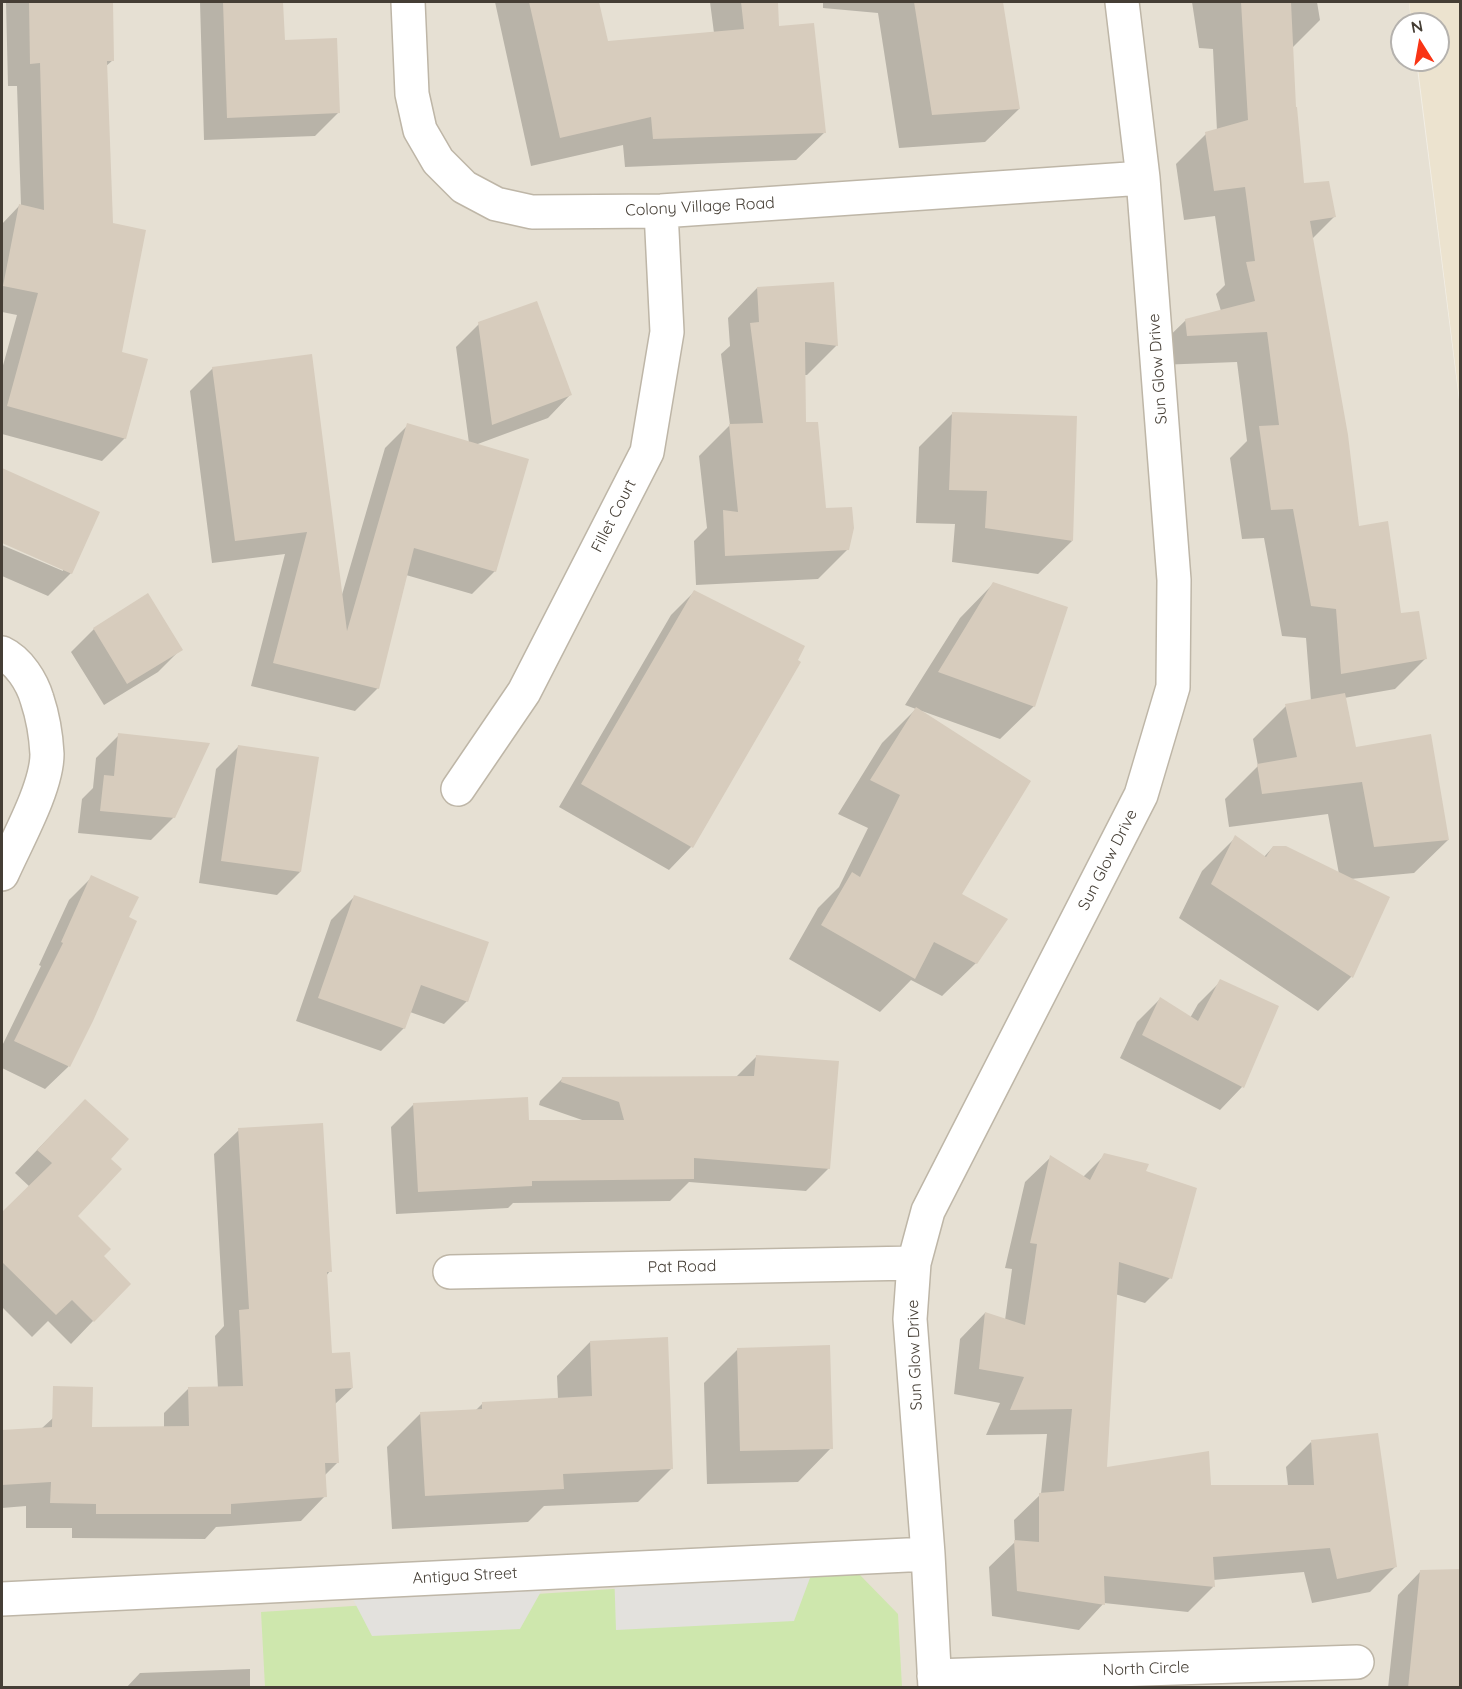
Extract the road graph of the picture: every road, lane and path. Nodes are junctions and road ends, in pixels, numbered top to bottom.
1 (408, 2) edge
2 (1122, 2) edge
3 (1143, 178) junction
4 (661, 211) junction
5 (2, 653) edge
6 (458, 789) dead end
7 (2, 874) edge
8 (914, 1263) junction
9 (450, 1272) dead end
10 (928, 1554) junction
11 (2, 1599) edge
12 (1357, 1662) dead end
13 (934, 1682) edge

1 - 4 street, Colony Village Road
2 - 3 street, Sun Glow Drive
3 - 4 street, Colony Village Road
3 - 8 street, Sun Glow Drive
4 - 6 street, Fillet Court
5 - 7 street
8 - 9 street, Pat Road
8 - 10 street, Sun Glow Drive
10 - 11 street, Antigua Street
10 - 13 street, Sun Glow Drive
12 - 13 street, North Circle

